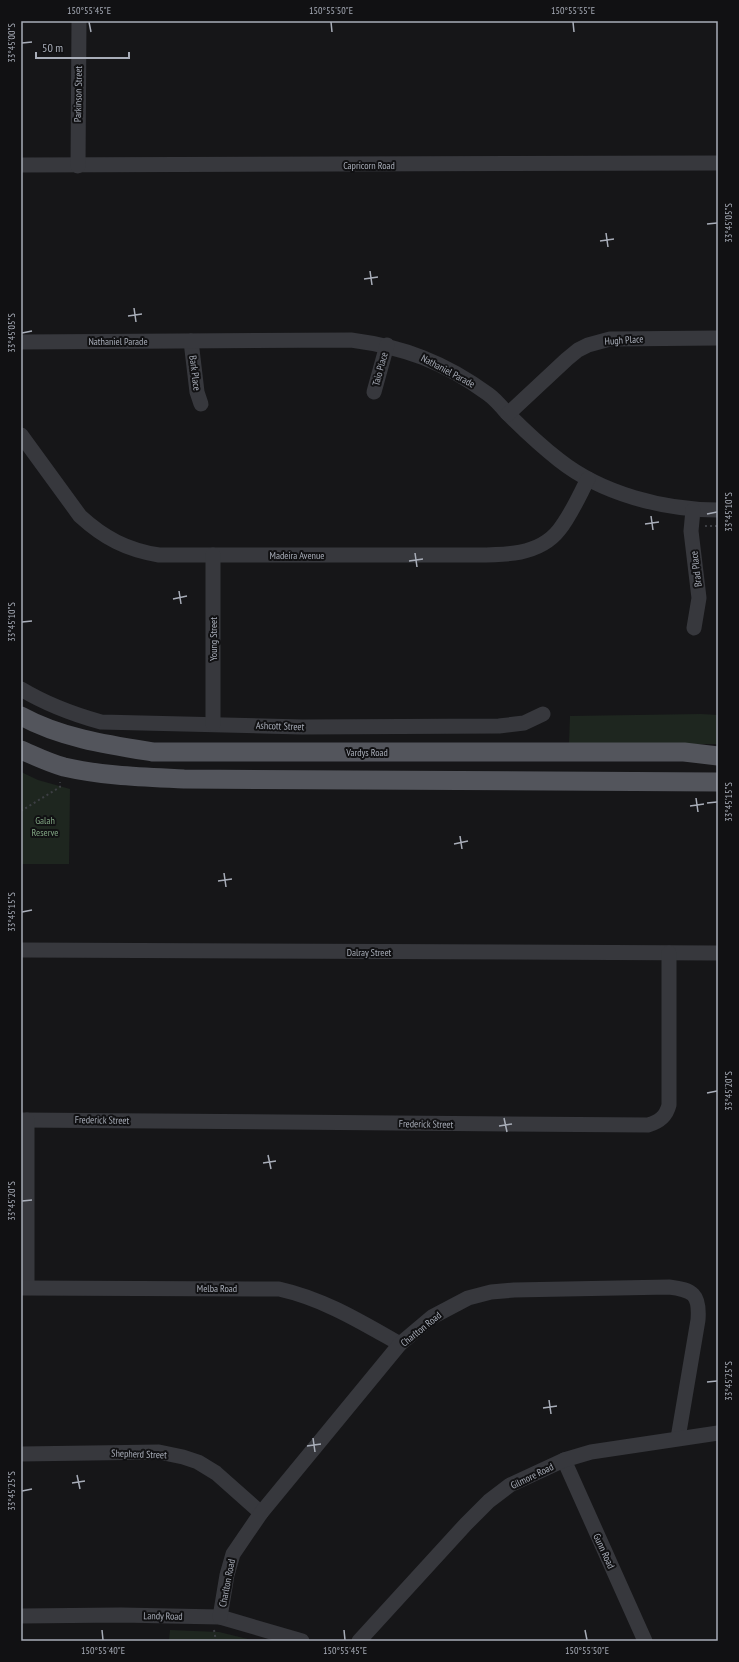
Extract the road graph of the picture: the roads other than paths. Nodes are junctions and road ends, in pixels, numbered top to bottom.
1 (79, 21) edge
2 (718, 163) edge
3 (21, 165) edge
4 (78, 166) junction
5 (718, 338) edge
6 (191, 341) junction
7 (21, 342) edge
8 (387, 345) junction
9 (374, 392) dead end
10 (201, 404) dead end
11 (508, 414) junction
12 (21, 435) edge
13 (588, 479) junction
14 (693, 510) junction
15 (718, 510) edge
16 (213, 555) junction
17 (694, 628) dead end
18 (21, 689) edge
19 (543, 714) dead end
20 (21, 716) edge
21 (213, 724) junction
22 (21, 750) edge
23 (718, 756) edge
24 (718, 782) edge
25 (21, 950) edge
26 (669, 953) junction
27 (718, 953) edge
28 (24, 1120) edge
29 (24, 1288) edge
30 (400, 1344) junction
31 (718, 1433) edge
32 (678, 1438) junction
33 (21, 1454) edge
34 (564, 1460) junction
35 (261, 1513) junction
36 (21, 1616) edge
37 (220, 1617) junction
38 (302, 1641) edge
39 (359, 1641) edge
40 (645, 1641) edge

1 - 4 street, Parkinson Street
2 - 4 street, Capricorn Road
3 - 4 street, Capricorn Road
5 - 11 street, Hugh Place
6 - 7 street, Nathaniel Parade
6 - 8 street, Nathaniel Parade
6 - 10 street, Bark Place
8 - 9 street, Taio Place
8 - 11 street, Nathaniel Parade
11 - 13 street, Nathaniel Parade
12 - 16 street, Madeira Avenue
13 - 14 street, Nathaniel Parade
13 - 16 street, Madeira Avenue
14 - 15 street, Nathaniel Parade
14 - 17 street, Brad Place
16 - 21 street, Young Street
18 - 21 street, Ashcott Street
19 - 21 street, Ashcott Street
20 - 23 main road, Vardys Road
22 - 24 main road
25 - 26 street, Dalray Street
26 - 27 street, Dalray Street
26 - 28 street, Frederick Street
28 - 29 street
29 - 30 street, Melba Road
30 - 32 street, Charlton Road
30 - 35 street, Charlton Road
31 - 32 street, Gilmore Road
32 - 34 street, Gilmore Road
33 - 35 street, Shepherd Street
34 - 39 street, Gilmore Road
34 - 40 street, Gunn Road
35 - 37 street, Charlton Road
36 - 37 street, Landy Road
37 - 38 street, Landy Road

